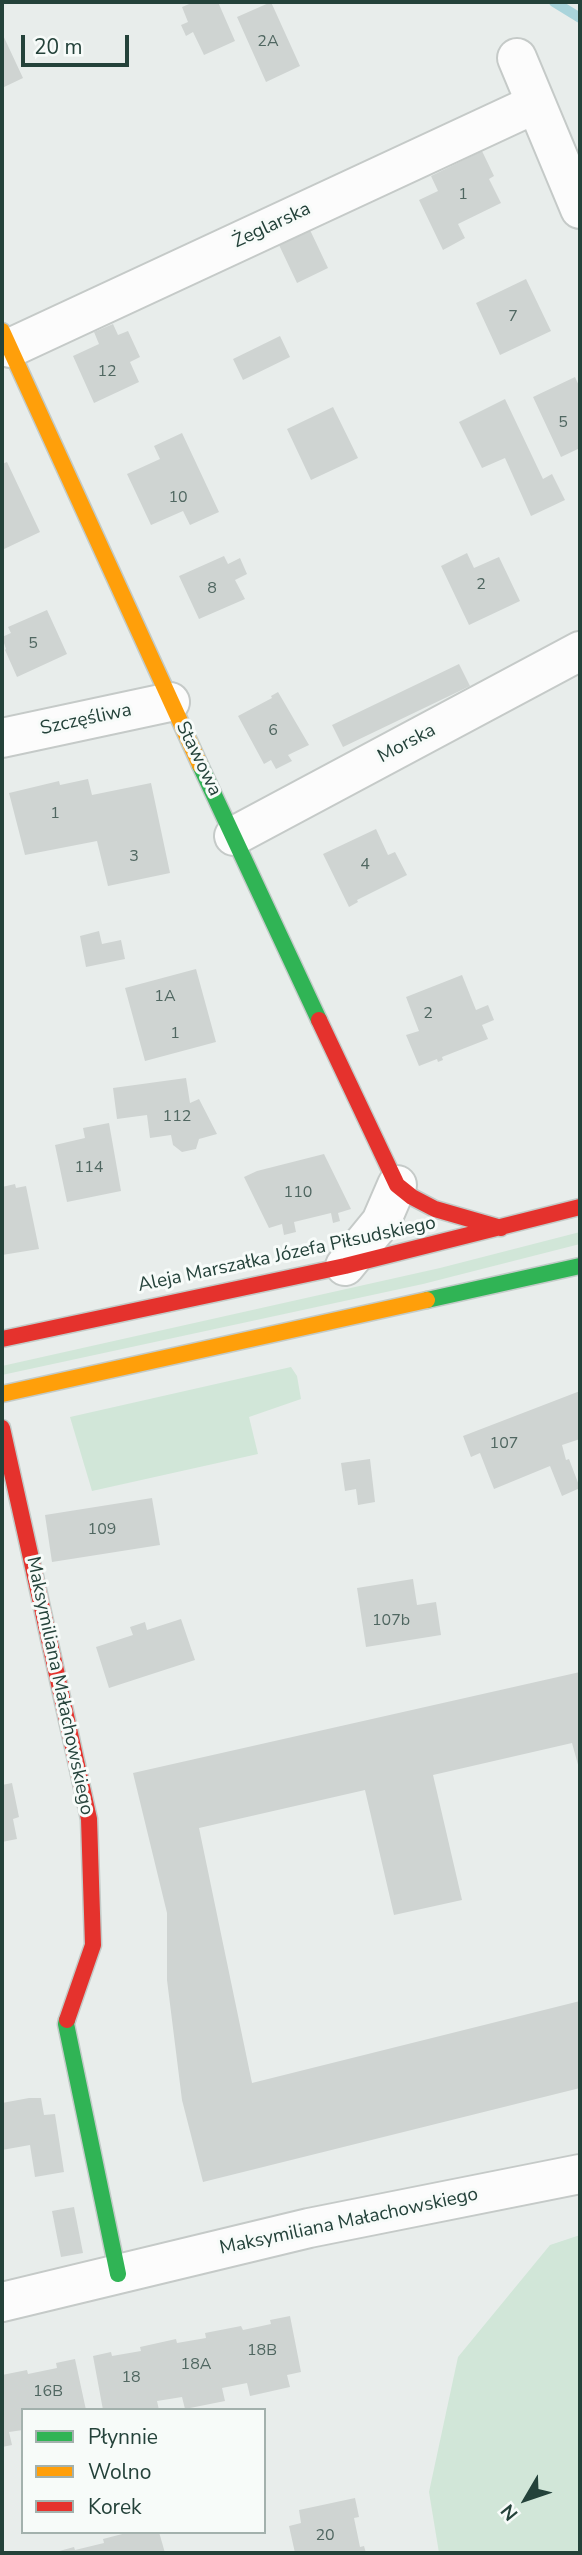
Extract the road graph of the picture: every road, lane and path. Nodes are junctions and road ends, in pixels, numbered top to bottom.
1 (517, 58) dead end
2 (535, 104) junction
3 (580, 209) edge
4 (6, 340) edge
5 (580, 651) edge
6 (170, 702) junction
7 (2, 738) edge
8 (234, 836) junction
9 (397, 1185) junction
10 (580, 1207) edge
11 (501, 1228) junction
12 (345, 1266) junction
13 (580, 1266) edge
14 (2, 1339) edge
15 (2, 1395) edge
16 (2, 1428) edge
17 (580, 2174) edge
18 (118, 2274) junction
19 (2, 2302) edge

1 - 2 street
2 - 3 street
2 - 4 street, Żeglarska
4 - 6 street, Stawowa
5 - 8 street, Morska
6 - 7 street, Szczęśliwa
6 - 8 street, Stawowa
8 - 9 street, Stawowa
9 - 11 street
9 - 12 street
10 - 11 street, Aleja Marszałka Józefa Piłsudskiego
11 - 12 street, Aleja Marszałka Józefa Piłsudskiego
12 - 14 street, Aleja Marszałka Józefa Piłsudskiego
13 - 15 street
16 - 18 street, Maksymiliana Małachowskiego
17 - 18 street, Maksymiliana Małachowskiego
18 - 19 street, Maksymiliana Małachowskiego

